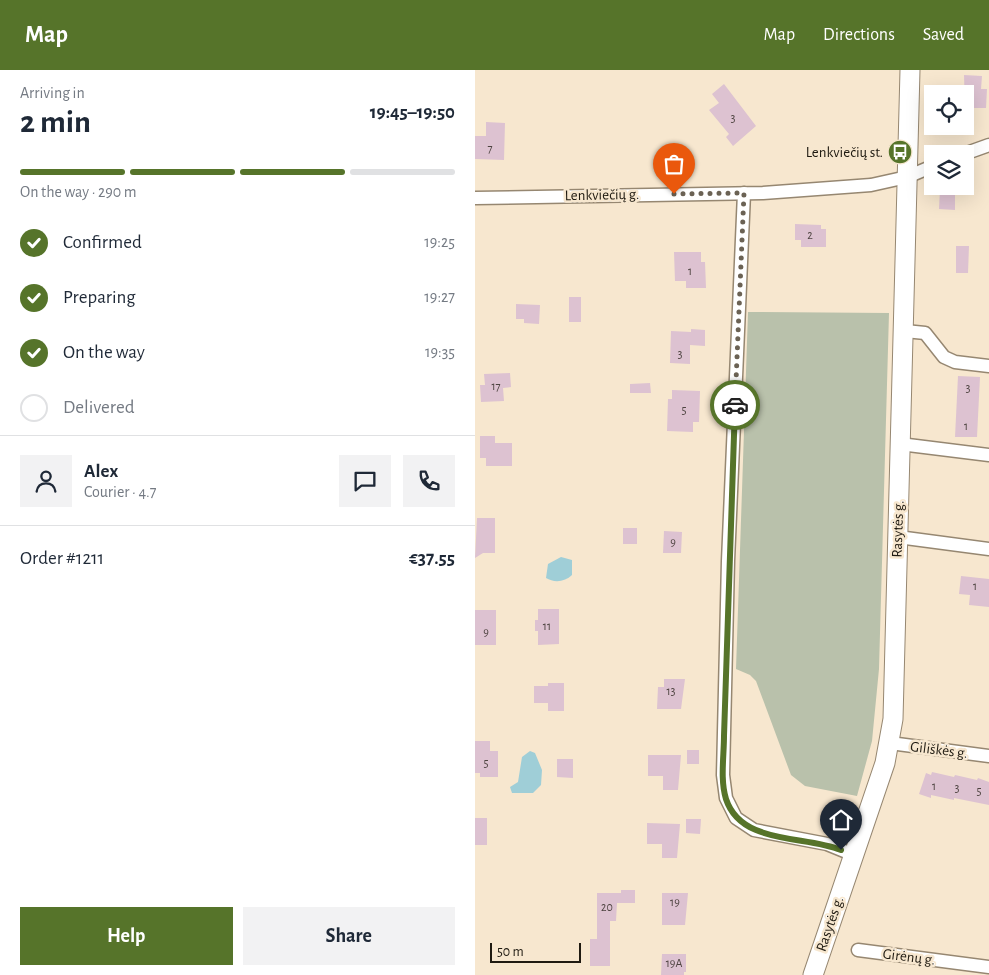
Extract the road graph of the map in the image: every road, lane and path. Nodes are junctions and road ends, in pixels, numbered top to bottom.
1 (910, 70) edge
2 (989, 145) edge
3 (974, 150) edge
4 (924, 170) edge
5 (907, 178) junction
6 (744, 193) junction
7 (475, 198) edge
8 (905, 331) junction
9 (989, 366) edge
10 (900, 444) junction
11 (989, 455) edge
12 (898, 537) junction
13 (989, 549) edge
14 (889, 743) junction
15 (989, 756) edge
16 (854, 855) junction
17 (858, 950) dead end
18 (989, 967) edge
19 (813, 975) edge

1 - 5 main road, Rasytės g.
2 - 3 street
4 - 5 street, Lenkviečių g.
5 - 6 street, Lenkviečių g.
5 - 8 main road, Rasytės g.
6 - 7 street, Lenkviečių g.
6 - 16 street
8 - 9 street
8 - 10 main road, Rasytės g.
10 - 11 street
10 - 12 main road, Rasytės g.
12 - 13 street
12 - 14 main road, Rasytės g.
14 - 15 street, Giliškės g.
14 - 16 main road, Rasytės g.
16 - 19 main road, Rasytės g.
17 - 18 street, Girėnų g.

